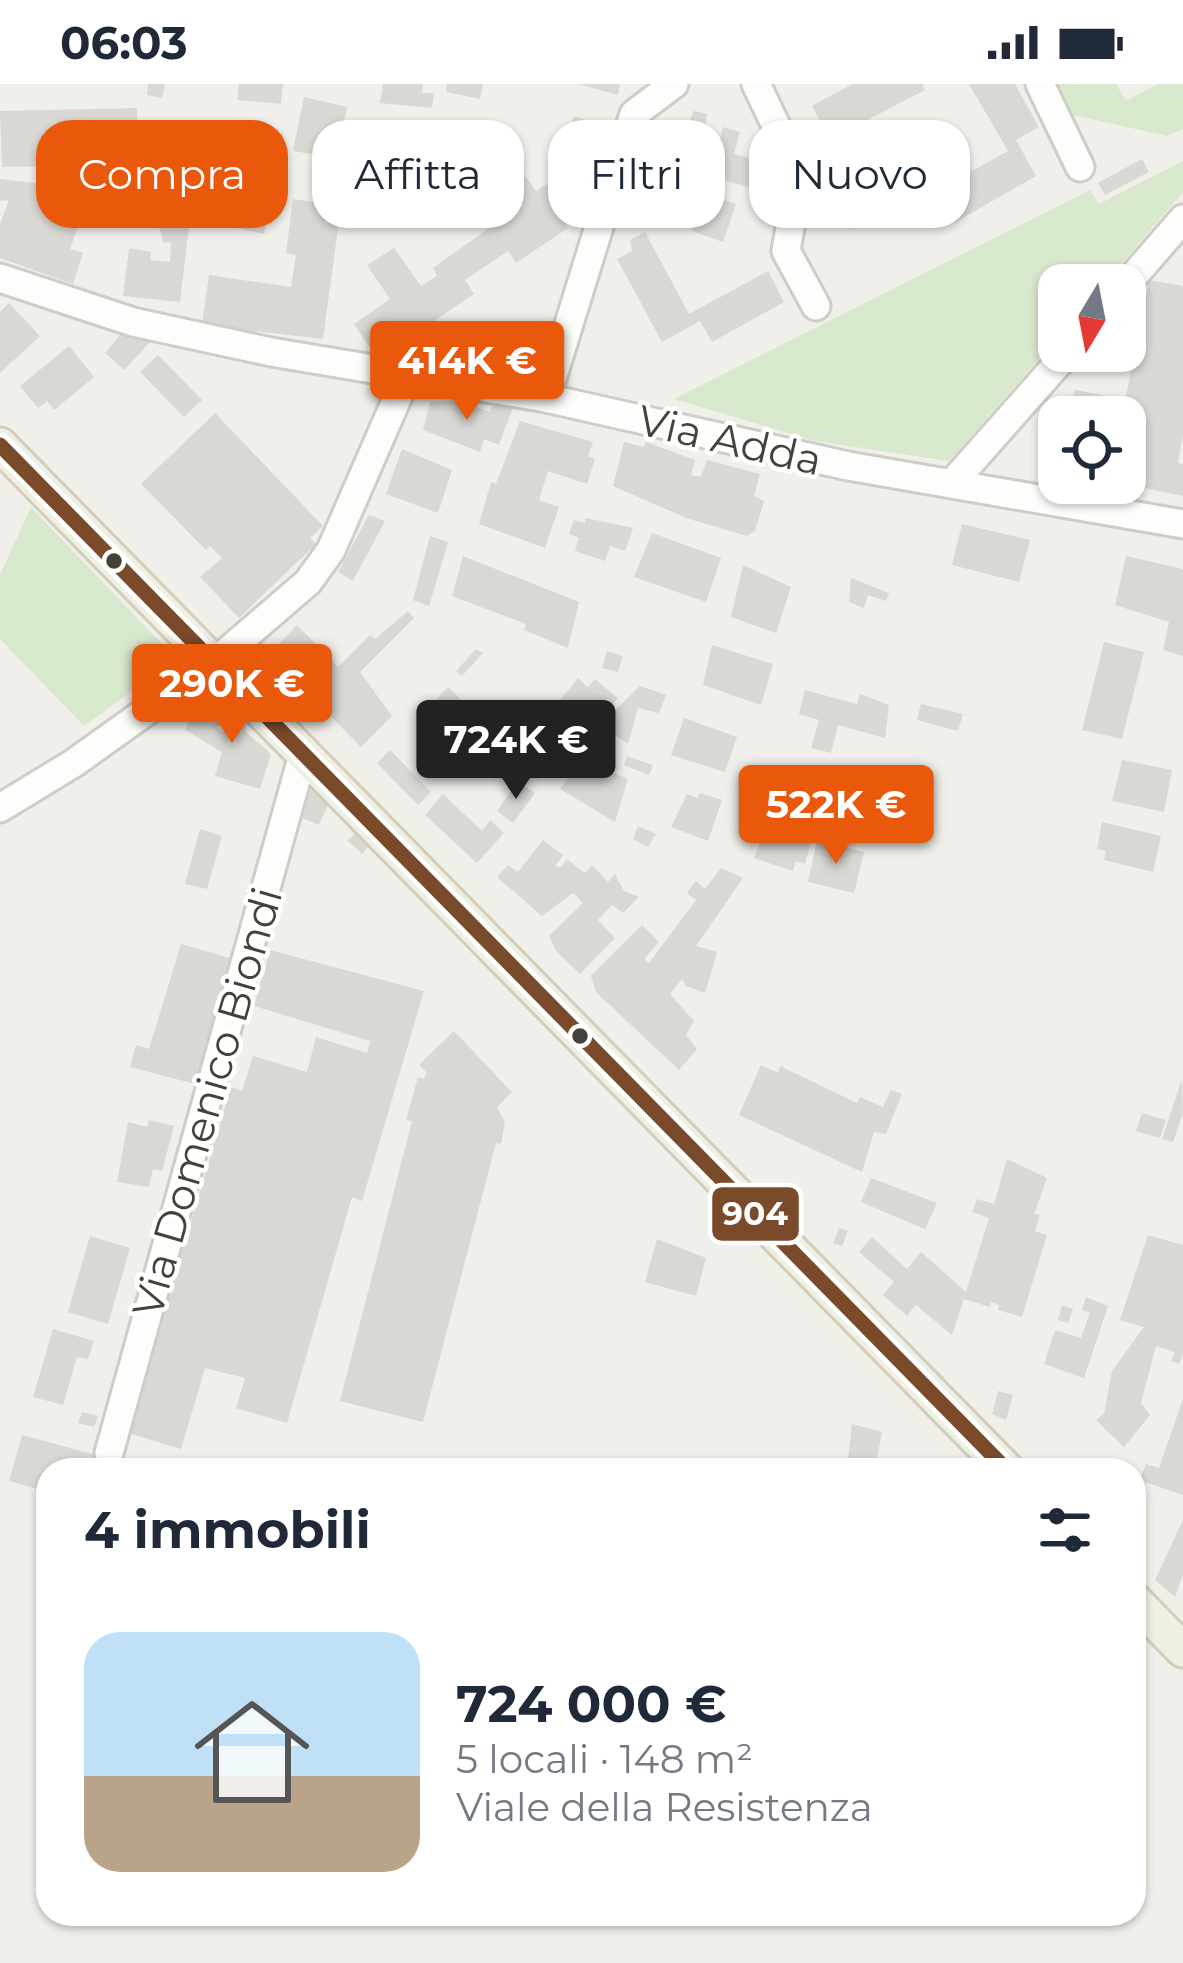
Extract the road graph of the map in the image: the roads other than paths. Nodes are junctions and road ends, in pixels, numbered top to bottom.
1 (674, 84) edge
2 (756, 84) edge
3 (1040, 84) edge
4 (1080, 166) dead end
5 (1183, 219) edge
6 (1144, 264) edge
7 (0, 278) edge
8 (816, 306) dead end
9 (1050, 372) edge
10 (406, 379) junction
11 (546, 398) junction
12 (0, 445) edge
13 (954, 481) junction
14 (1183, 524) edge
15 (215, 662) junction
16 (304, 751) junction
17 (0, 808) edge
18 (109, 1453) dead end
19 (995, 1458) edge
20 (1146, 1612) edge
21 (1183, 1650) edge

1 - 11 street
2 - 8 street
3 - 4 street
5 - 6 street
7 - 10 street, Via Adda
9 - 13 street
10 - 11 street, Via Adda
10 - 15 street
11 - 13 street, Via Adda
12 - 15 main road
13 - 14 street, Via Adda
15 - 16 main road
15 - 17 street
16 - 18 street, Via Domenico Biondi
16 - 19 main road
20 - 21 main road

